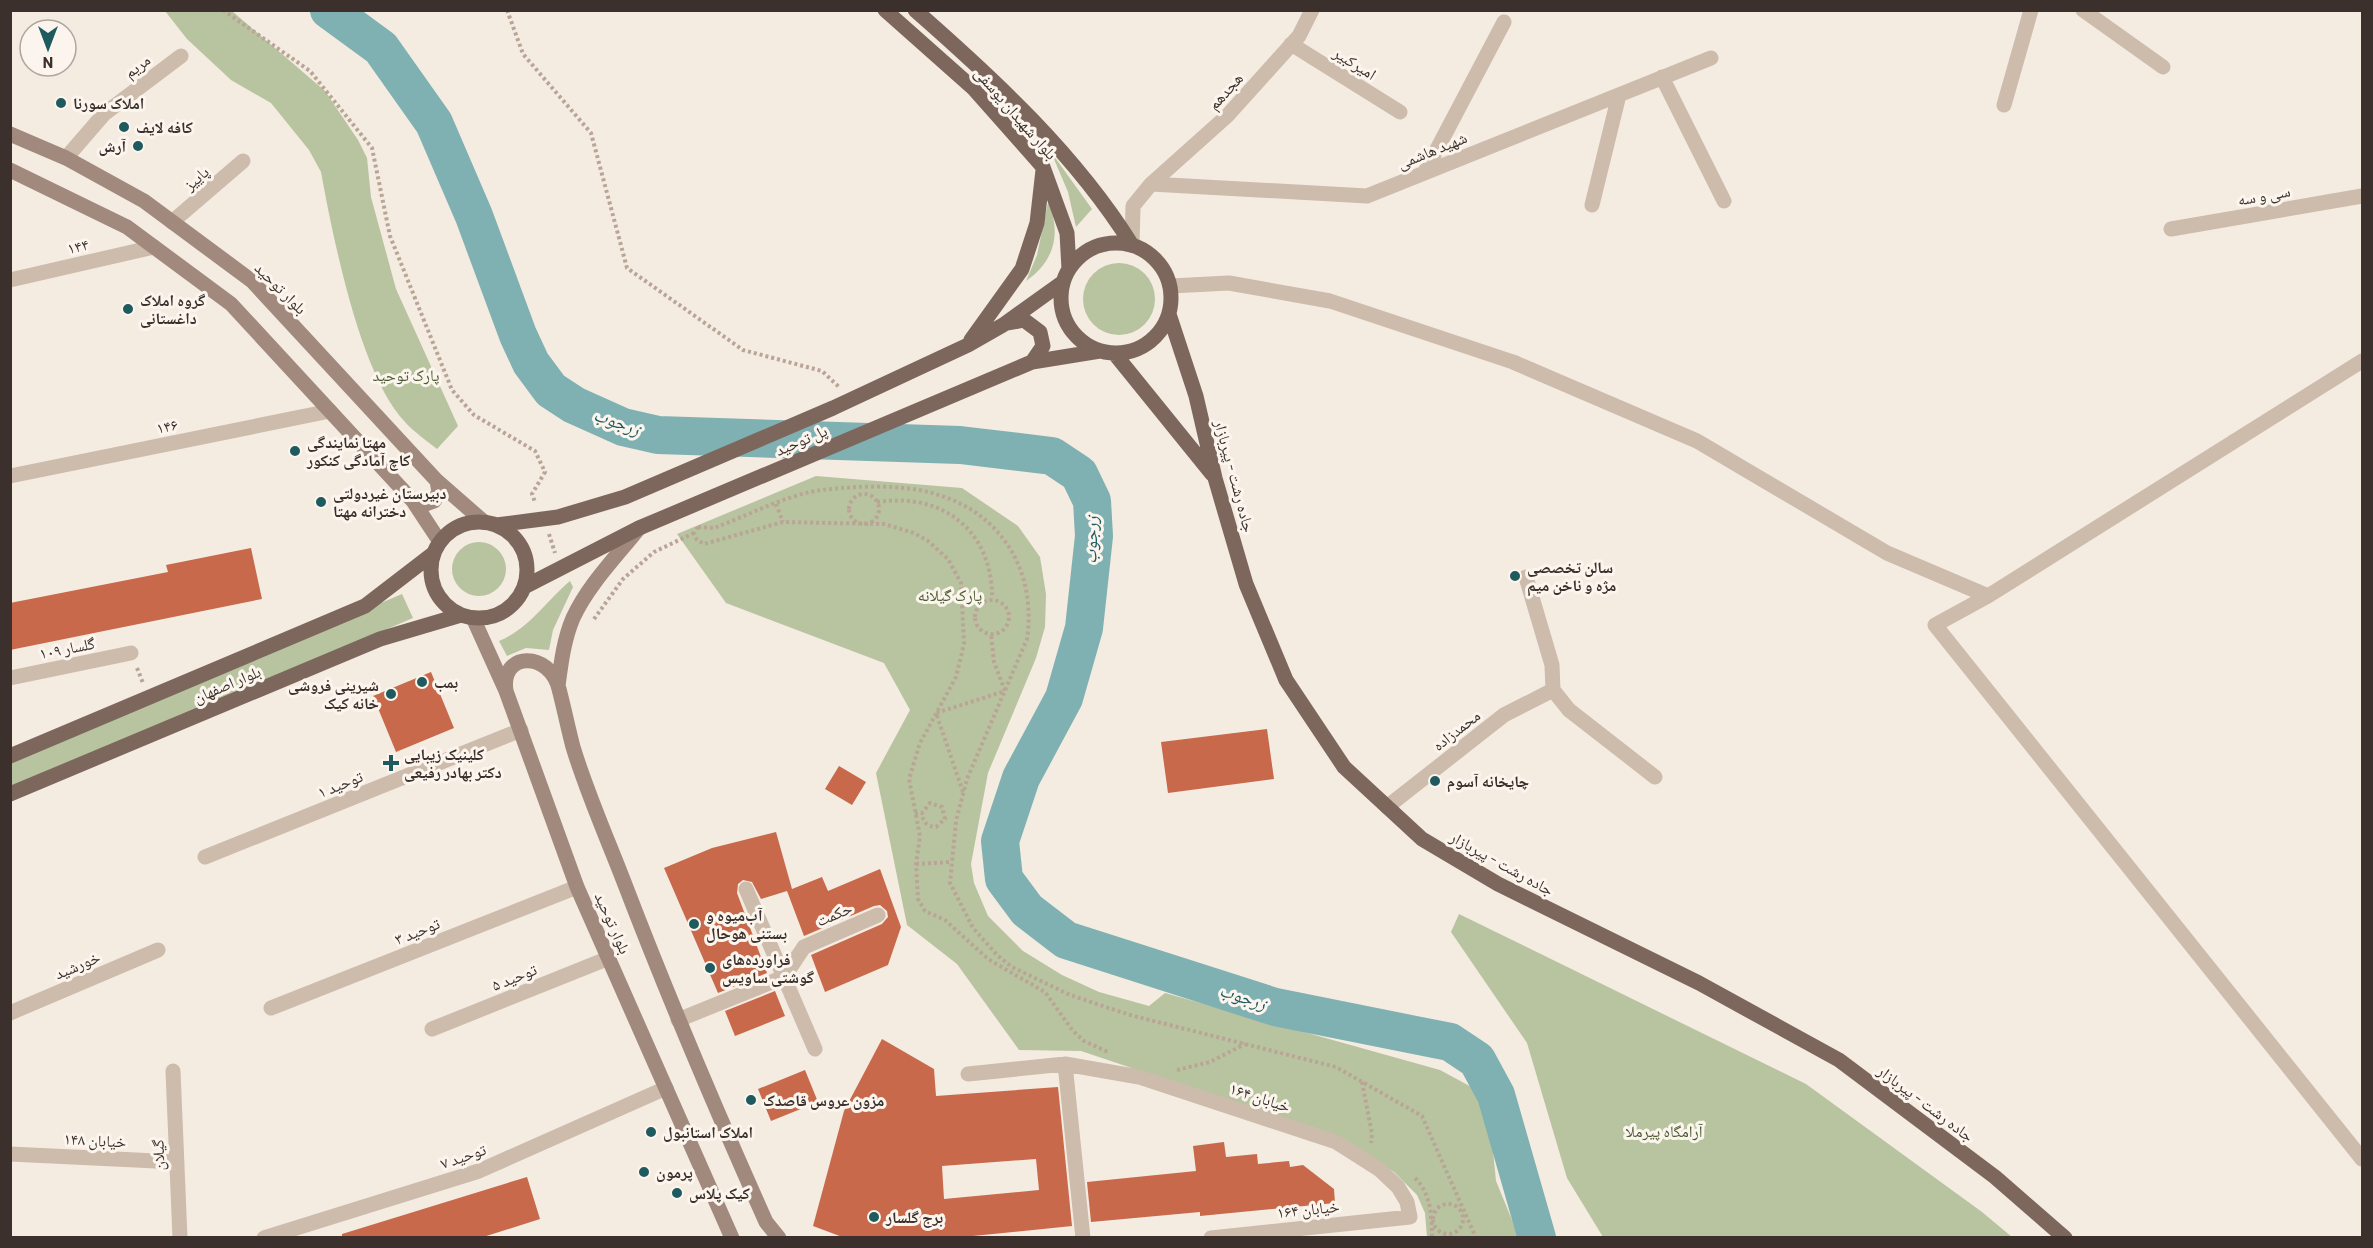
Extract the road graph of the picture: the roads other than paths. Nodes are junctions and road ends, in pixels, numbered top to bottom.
1 (885, 10) edge
2 (915, 10) edge
3 (1312, 10) edge
4 (2031, 10) edge
5 (2083, 10) edge
6 (1504, 22) dead end
7 (1291, 44) junction
8 (181, 56) dead end
9 (1711, 58) dead end
10 (2163, 67) dead end
11 (1662, 78) junction
12 (1619, 95) junction
13 (2004, 105) dead end
14 (1400, 112) dead end
15 (10, 134) edge
16 (66, 158) junction
17 (243, 160) dead end
18 (1043, 167) junction
19 (10, 170) edge
20 (1425, 172) junction
21 (1151, 184) junction
22 (2362, 196) edge
23 (1724, 201) dead end
24 (1592, 205) dead end
25 (172, 222) junction
26 (2171, 229) dead end
27 (1132, 245) junction
28 (154, 247) junction
29 (1066, 275) junction
30 (10, 280) edge
31 (1170, 286) junction
32 (1169, 314) junction
33 (1003, 325) junction
34 (968, 345) junction
35 (1107, 352) junction
36 (2362, 360) edge
37 (1032, 362) junction
38 (330, 411) junction
39 (10, 476) edge
40 (1215, 478) junction
41 (437, 481) junction
42 (413, 501) junction
43 (490, 524) junction
44 (639, 528) junction
45 (437, 547) junction
46 (1526, 577) dead end
47 (524, 587) junction
48 (1988, 596) junction
49 (467, 616) junction
50 (131, 653) road end
51 (10, 678) edge
52 (556, 680) junction
53 (1553, 690) junction
54 (506, 692) junction
55 (521, 730) junction
56 (10, 756) edge
57 (1655, 777) dead end
58 (10, 794) edge
59 (1387, 807) junction
60 (205, 857) dead end
61 (577, 887) junction
62 (746, 889) dead end
63 (878, 915) dead end
64 (158, 950) dead end
65 (609, 958) junction
66 (784, 977) junction
67 (271, 1008) dead end
68 (10, 1012) edge
69 (678, 1020) junction
70 (432, 1029) dead end
71 (815, 1049) dead end
72 (1065, 1064) junction
73 (173, 1071) dead end
74 (968, 1074) dead end
75 (666, 1088) junction
76 (10, 1154) edge
77 (2362, 1159) edge
78 (177, 1162) junction
79 (1410, 1217) joint
80 (180, 1238) edge
81 (264, 1238) edge
82 (732, 1238) edge
83 (779, 1238) edge
84 (1083, 1238) edge
85 (1211, 1238) edge
86 (2065, 1238) edge

1 - 18 main road, بلوار شهیدان یوسفی
2 - 27 main road, بلوار شهیدان یوسفی
3 - 7 street, هجدهم
4 - 13 street
5 - 10 street
6 - 20 street
7 - 14 street, امیرکبیر
7 - 21 street, هجدهم
8 - 16 street, مریم
9 - 11 street, شهید هاشمی
11 - 12 street, شهید هاشمی
11 - 23 street
12 - 20 street, شهید هاشمی
12 - 24 street
15 - 16 main road, بلوار توحید
16 - 25 main road, بلوار توحید
17 - 25 street, پاییز
18 - 29 main road, بلوار شهیدان یوسفی
18 - 34 main road
19 - 28 main road
20 - 21 street, شهید هاشمی
21 - 27 street, هجدهم
22 - 26 street, سی و سه
25 - 41 main road, بلوار توحید
27 - 29 main road
27 - 31 main road
28 - 30 street, ۱۴۴
28 - 38 main road
29 - 33 main road, پل توحید
29 - 35 main road
31 - 32 main road
31 - 48 street
32 - 35 main road
32 - 40 main road, جاده رشت - پیربازار
33 - 34 main road, پل توحید
33 - 37 main road
34 - 43 main road, پل توحید
35 - 37 main road, پل توحید
35 - 40 main road
36 - 48 street
37 - 44 main road, پل توحید
38 - 39 street, ۱۴۶
38 - 42 main road
40 - 59 main road, جاده رشت - پیربازار
41 - 42 main road
41 - 43 main road, بلوار توحید
42 - 45 main road
43 - 45 main road
43 - 47 main road
44 - 47 main road, پل توحید
44 - 52 main road
45 - 49 main road
45 - 56 main road, بلوار اصفهان
46 - 53 street
47 - 49 main road
48 - 77 street
49 - 54 main road, بلوار توحید
49 - 58 main road, بلوار اصفهان
50 - 51 street, گلسار ۱۰۹
52 - 54 main road
52 - 69 main road, بلوار توحید
53 - 57 street
53 - 59 street, محمدزاده
54 - 55 main road, بلوار توحید
55 - 60 street, توحید ۱
55 - 61 main road, بلوار توحید
59 - 86 main road, جاده رشت - پیربازار
61 - 65 main road, بلوار توحید
61 - 67 street, توحید ۳
62 - 66 street
63 - 66 street, حکمت
64 - 68 street, خورشید
65 - 70 street, توحید ۵
65 - 75 main road, بلوار توحید
66 - 69 street
66 - 71 street
69 - 83 main road, بلوار توحید
72 - 74 street, خیابان ۱۶۴
72 - 79 street, خیابان ۱۶۴
72 - 84 street
73 - 78 street, گیلان
75 - 81 street, توحید ۷
75 - 82 main road, بلوار توحید
76 - 78 street, خیابان ۱۴۸
78 - 80 street, گیلان
79 - 85 street, ۱۶۴ خیابان

